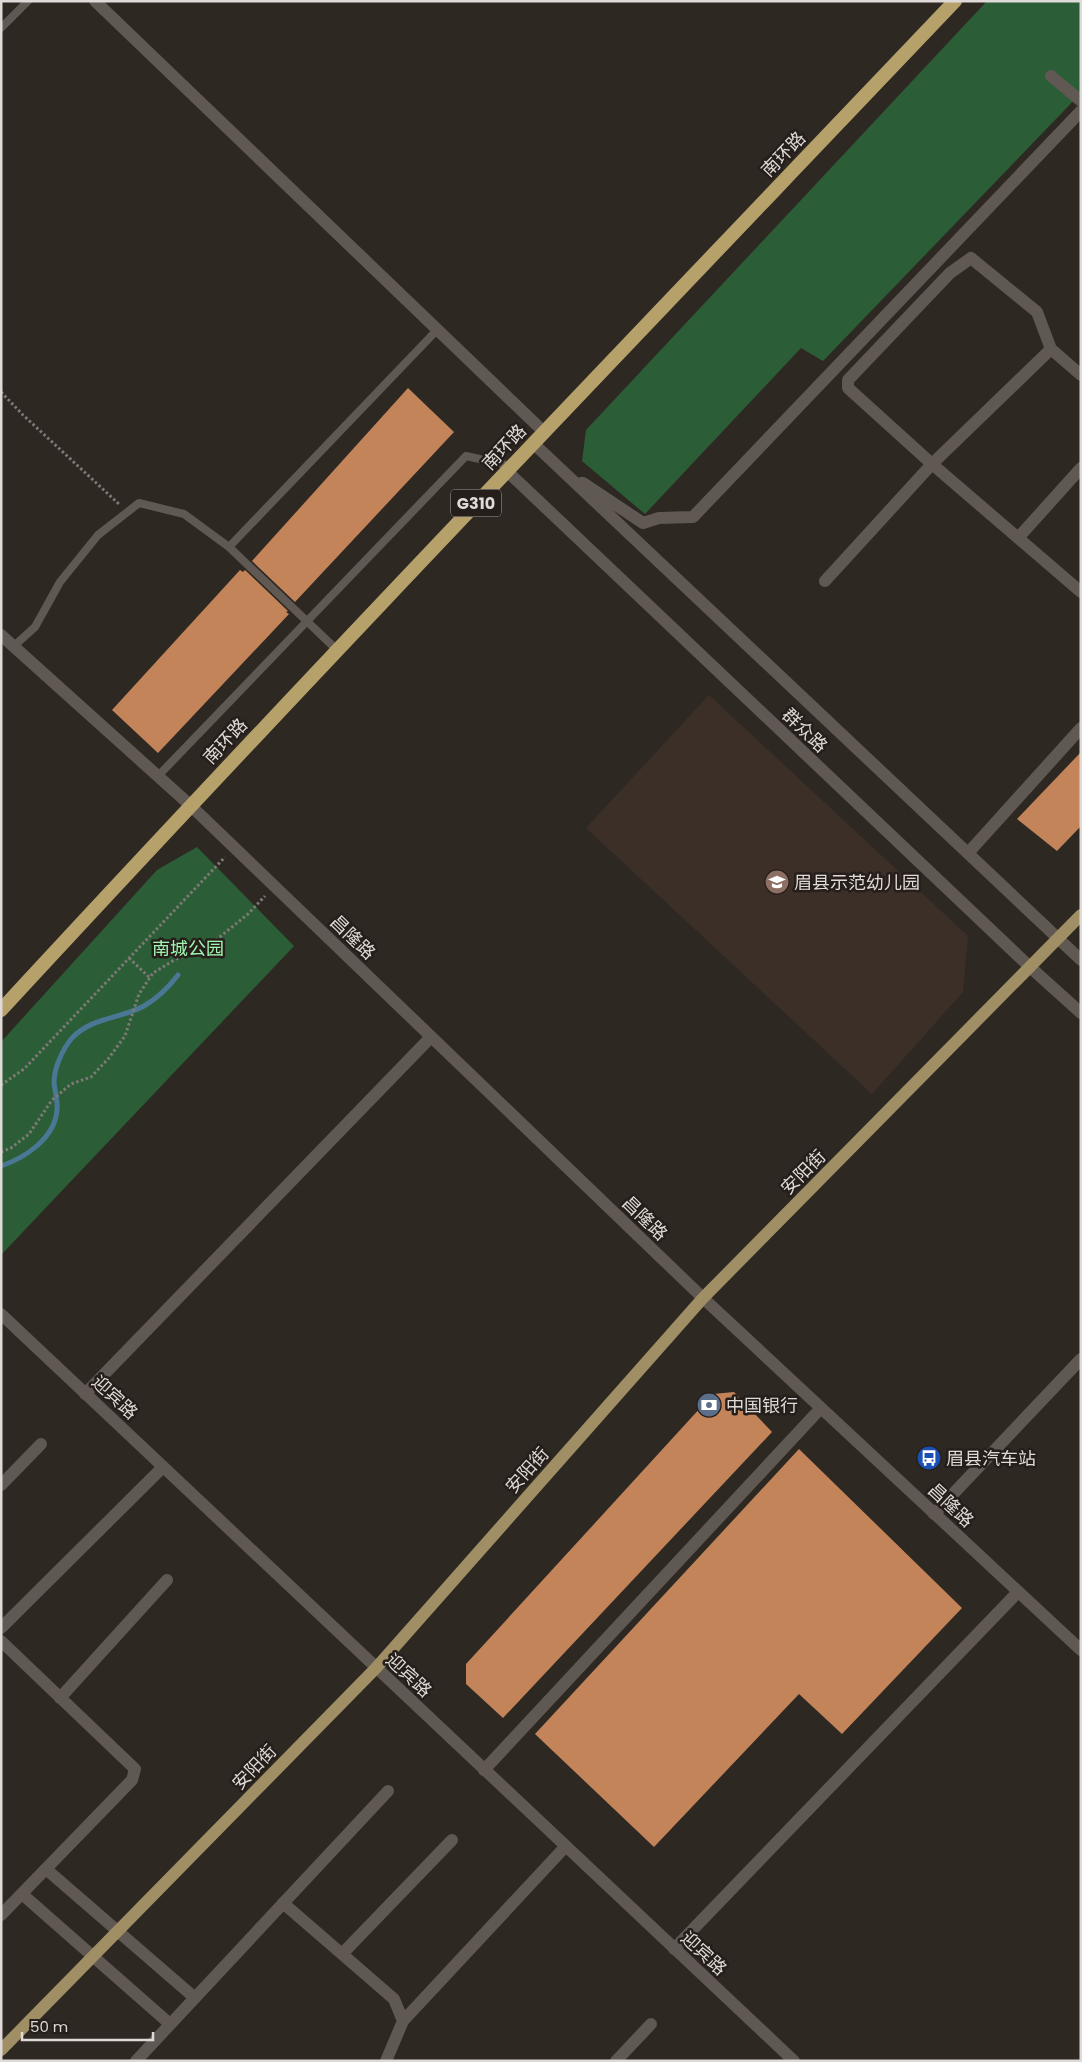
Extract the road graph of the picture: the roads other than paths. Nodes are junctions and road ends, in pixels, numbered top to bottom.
1 (28, 1) edge
2 (95, 1) edge
3 (955, 1) edge
4 (1, 28) edge
5 (1052, 76) dead end
6 (1081, 101) edge
7 (1081, 111) edge
8 (437, 330) junction
9 (1052, 349) junction
10 (1081, 376) edge
11 (544, 432) junction
12 (533, 443) junction
13 (932, 464) junction
14 (509, 468) junction
15 (1081, 468) edge
16 (574, 483) junction
17 (1018, 538) junction
18 (229, 547) junction
19 (825, 581) dead end
20 (1081, 592) edge
21 (307, 622) junction
22 (1, 635) edge
23 (14, 646) junction
24 (337, 650) junction
25 (1081, 728) edge
26 (158, 776) junction
27 (190, 805) junction
28 (969, 852) junction
29 (1081, 915) edge
30 (1058, 939) junction
31 (1081, 960) edge
32 (1030, 967) junction
33 (1, 1010) edge
34 (1081, 1013) edge
35 (431, 1037) junction
36 (703, 1298) junction
37 (1, 1314) edge
38 (1081, 1359) edge
39 (85, 1394) junction
40 (821, 1408) junction
41 (41, 1444) dead end
42 (163, 1467) junction
43 (1, 1485) edge
44 (934, 1514) junction
45 (167, 1580) dead end
46 (1018, 1592) junction
47 (1, 1628) edge
48 (1, 1641) edge
49 (1081, 1650) edge
50 (376, 1668) junction
51 (60, 1698) junction
52 (484, 1770) junction
53 (388, 1791) dead end
54 (452, 1840) dead end
55 (565, 1847) junction
56 (46, 1869) junction
57 (22, 1894) junction
58 (283, 1903) junction
59 (1, 1915) edge
60 (118, 1931) junction
61 (674, 1949) junction
62 (342, 1954) junction
63 (94, 1956) junction
64 (195, 1998) junction
65 (403, 2021) junction
66 (170, 2024) junction
67 (650, 2024) dead end
68 (1, 2050) edge
69 (136, 2061) edge
70 (386, 2061) edge
71 (616, 2061) edge
72 (794, 2061) edge

1 - 4 lane
2 - 8 street
3 - 11 highway, 南环路 / G310
5 - 6 street
7 - 16 street
8 - 11 street
8 - 18 lane
9 - 10 street
9 - 13 street
9 - 13 street
11 - 12 highway, 南环路 / G310
12 - 14 highway, 南环路 / G310
12 - 16 street, 群众路
13 - 17 street
13 - 19 street
14 - 21 lane
14 - 24 highway, 南环路 / G310
14 - 32 street, 群众路
15 - 17 street
16 - 28 street, 群众路
17 - 20 street
18 - 21 lane
18 - 23 lane
21 - 24 lane
21 - 26 lane
22 - 23 street, 昌隆路
23 - 26 street, 昌隆路
24 - 27 highway, 南环路 / G310
25 - 28 street
26 - 27 street, 昌隆路
27 - 33 highway, 南环路 / G310
27 - 35 street, 昌隆路
28 - 30 street, 群众路
29 - 30 main road, 安阳街
30 - 31 street, 群众路
30 - 32 main road, 安阳街
32 - 34 street, 群众路
32 - 36 main road, 安阳街
35 - 36 street, 昌隆路
35 - 39 street
36 - 40 street, 昌隆路
36 - 50 main road, 安阳街
37 - 39 street, 迎宾路
38 - 44 street
39 - 42 street, 迎宾路
40 - 44 street, 昌隆路
40 - 52 street
41 - 43 street
42 - 47 street
42 - 50 street, 迎宾路
44 - 46 street, 昌隆路
45 - 51 street
46 - 49 street, 昌隆路
46 - 61 street
48 - 51 street
50 - 52 street, 迎宾路
50 - 60 main road, 安阳街
51 - 56 street
52 - 55 street, 迎宾路
53 - 58 street
54 - 62 street
55 - 61 street, 迎宾路
55 - 65 street
56 - 57 street
56 - 60 street
57 - 59 street
57 - 63 street
58 - 62 street
58 - 64 street
60 - 63 main road, 安阳街
60 - 64 street
61 - 72 street, 迎宾路
62 - 65 street
63 - 66 street
63 - 68 main road, 安阳街
64 - 66 street
65 - 70 street
66 - 69 street
67 - 71 street

